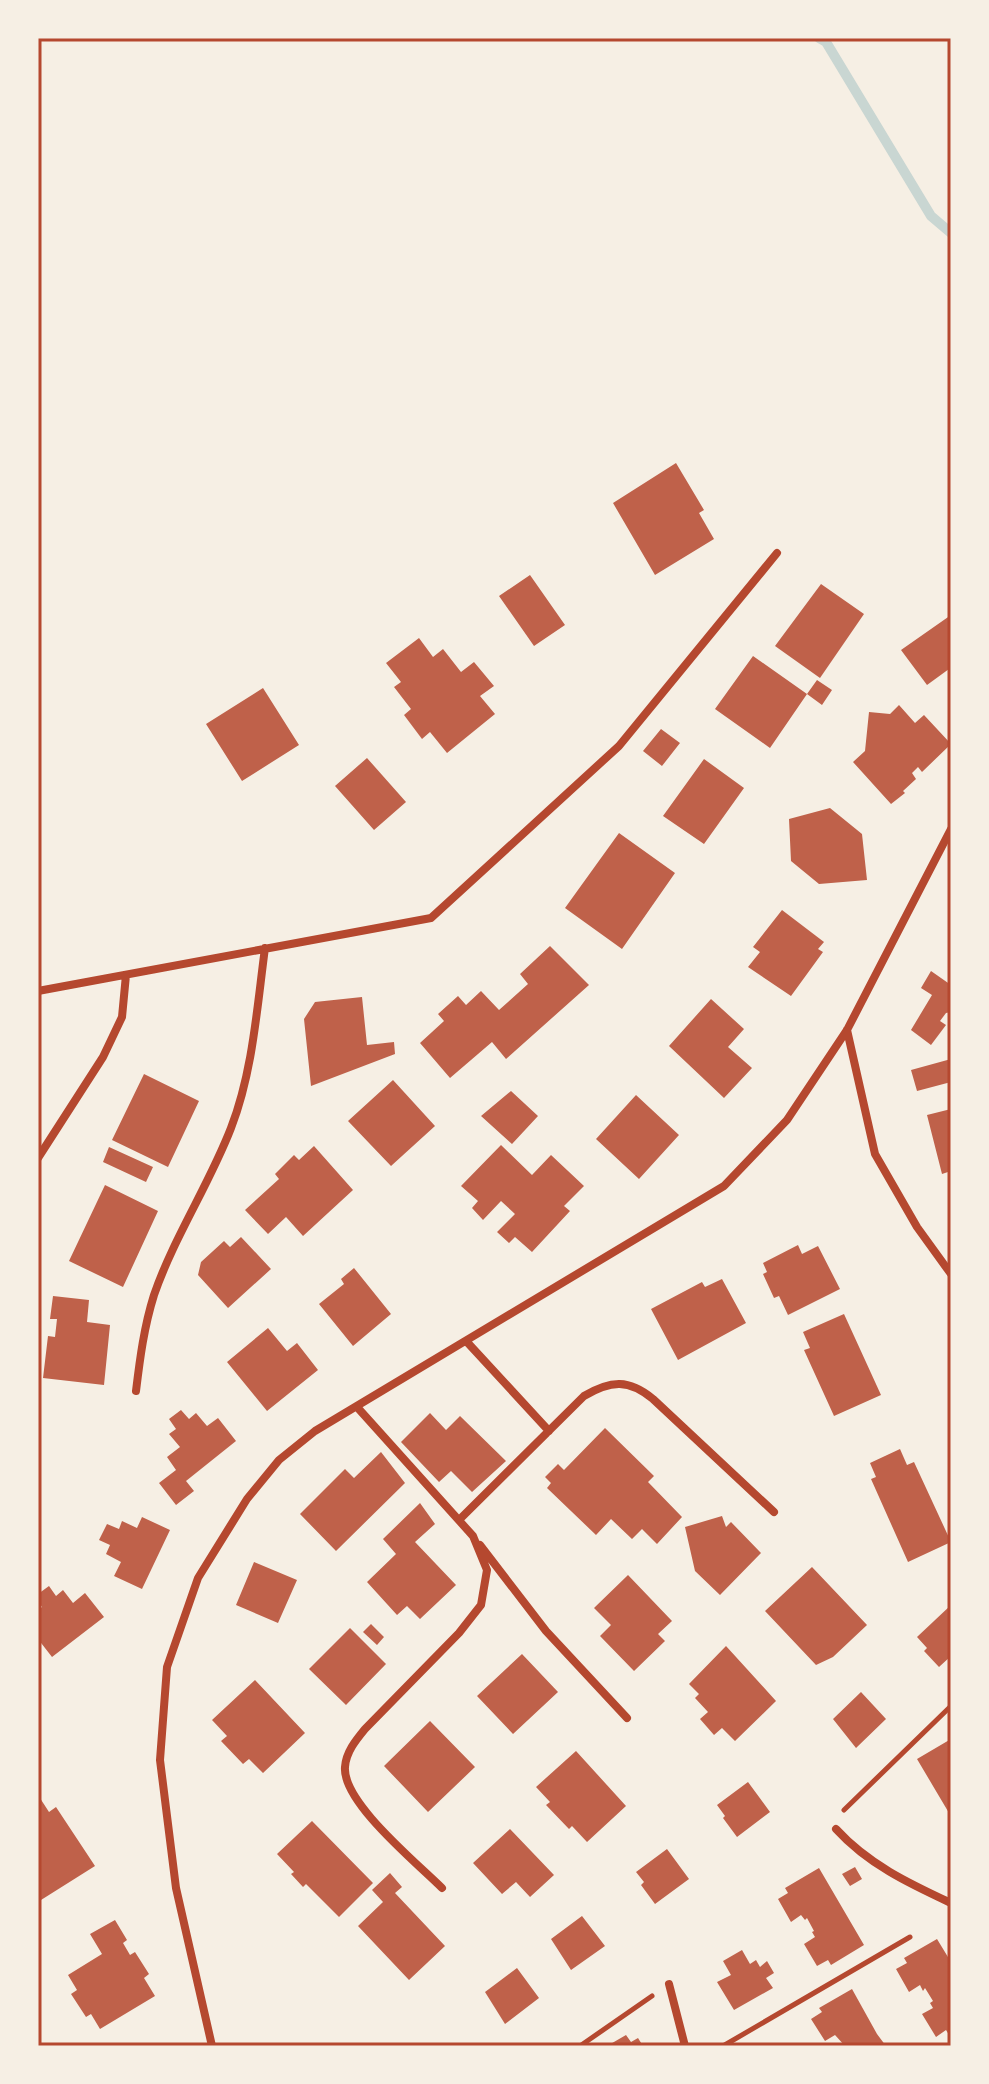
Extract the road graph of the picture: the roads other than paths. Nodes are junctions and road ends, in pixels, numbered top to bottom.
1 (777, 553) dead end
2 (951, 829) edge
3 (265, 948) junction
4 (126, 975) junction
5 (38, 991) edge
6 (847, 1030) junction
7 (38, 1158) edge
8 (951, 1274) edge
9 (467, 1342) junction
10 (136, 1391) dead end
11 (357, 1407) junction
12 (549, 1431) junction
13 (774, 1512) dead end
14 (459, 1520) junction
15 (473, 1536) junction
16 (627, 1718) dead end
17 (836, 1829) road end
18 (442, 1888) dead end
19 (951, 1903) edge
20 (669, 1984) road end
21 (212, 2046) edge
22 (685, 2046) edge

1 - 3 street
2 - 6 street
3 - 4 street
3 - 10 street
4 - 5 street
4 - 7 street
6 - 8 street
6 - 9 street
9 - 11 street
9 - 12 street
11 - 14 street
11 - 21 street
12 - 13 street
12 - 14 street
14 - 15 street
15 - 16 street
15 - 18 street
17 - 19 street
20 - 22 street

